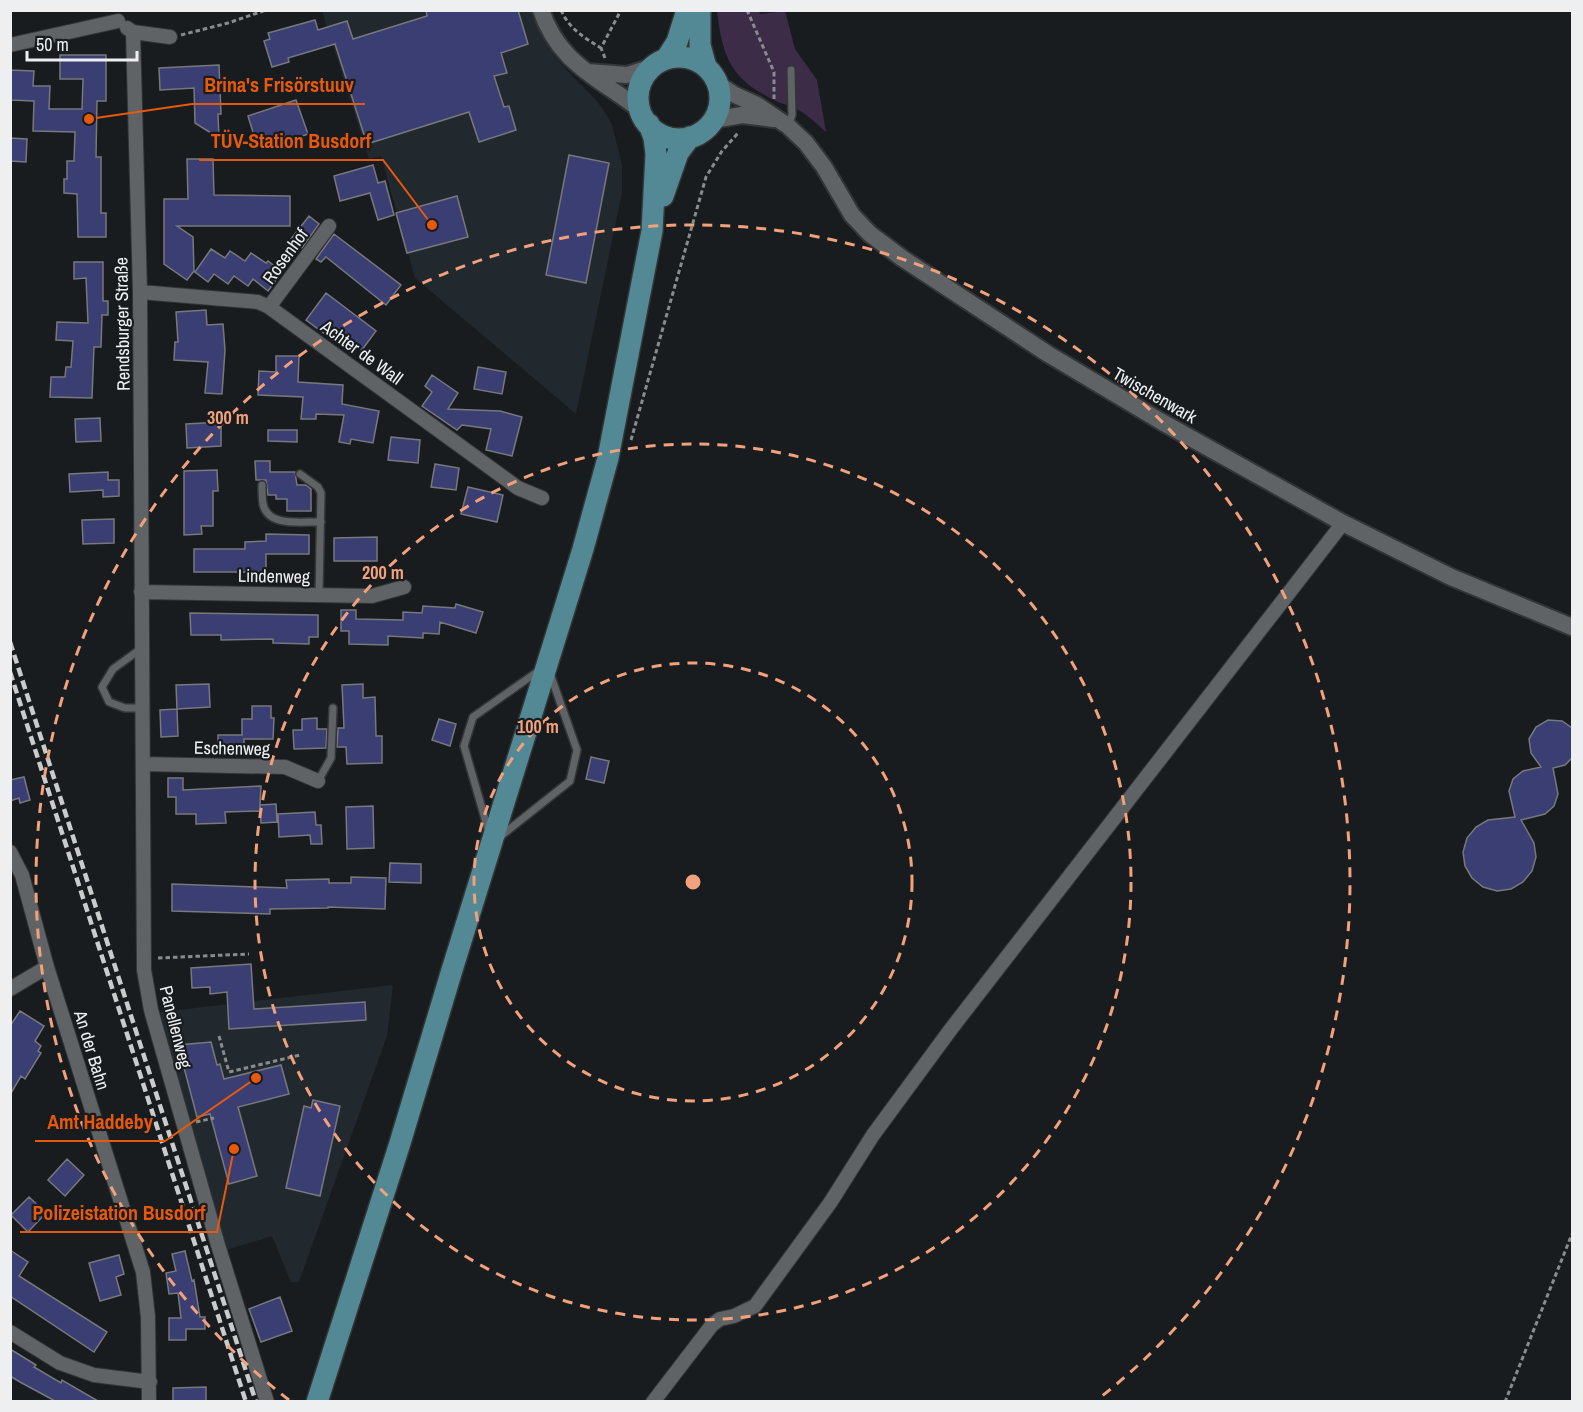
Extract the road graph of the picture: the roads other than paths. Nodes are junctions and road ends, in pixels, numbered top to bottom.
1 (128, 10) edge
2 (541, 10) edge
3 (687, 10) edge
4 (700, 10) edge
5 (118, 21) junction
6 (133, 32) junction
7 (170, 37) road end
8 (10, 45) edge
9 (659, 63) junction
10 (791, 70) dead end
11 (588, 72) junction
12 (712, 75) junction
13 (645, 118) junction
14 (713, 120) junction
15 (785, 120) junction
16 (690, 137) junction
17 (329, 226) dead end
18 (652, 231) junction
19 (140, 292) junction
20 (269, 306) junction
21 (300, 474) dead end
22 (262, 485) dead end
23 (542, 498) dead end
24 (321, 522) junction
25 (1342, 523) junction
26 (404, 587) dead end
27 (141, 592) junction
28 (319, 595) junction
29 (1572, 627) edge
30 (142, 648) junction
31 (547, 665) junction
32 (143, 708) junction
33 (333, 708) dead end
34 (143, 764) junction
35 (318, 781) joint
36 (492, 843) junction
37 (10, 852) edge
38 (47, 967) junction
39 (10, 989) edge
40 (10, 1332) edge
41 (150, 1382) junction
42 (149, 1401) edge
43 (267, 1401) edge
44 (317, 1401) edge
45 (653, 1401) edge

1 - 5 street
2 - 11 street
3 - 9 main road
4 - 12 main road
5 - 6 street
5 - 8 street
6 - 7 street
6 - 19 street, Rendsburger Straße
9 - 11 street
9 - 12 main road
9 - 13 main road
10 - 15 lane
11 - 13 street
12 - 14 main road
12 - 15 street, Twischenwark
13 - 16 main road
13 - 18 main road
14 - 15 street
14 - 16 main road
15 - 25 street, Twischenwark
16 - 18 main road
17 - 20 street, Rosenhof
18 - 31 main road
19 - 20 street, Achter de Wall
19 - 27 street, Rendsburger Straße
20 - 23 street, Achter de Wall
21 - 24 lane
22 - 24 lane
24 - 28 lane
25 - 29 street, Twischenwark
25 - 45 street
26 - 28 street, Lindenweg
27 - 28 street, Lindenweg
27 - 30 street, Rendsburger Straße
30 - 32 street, Panellenweg
30 - 32 lane
31 - 36 main road
31 - 36 lane
31 - 36 lane
32 - 34 street, Panellenweg
33 - 35 lane
34 - 35 street, Eschenweg
34 - 43 street, Panellenweg
36 - 44 main road
37 - 38 street, An der Bahn
38 - 39 street
38 - 41 street, An der Bahn
40 - 41 street
41 - 42 street, An der Bahn

